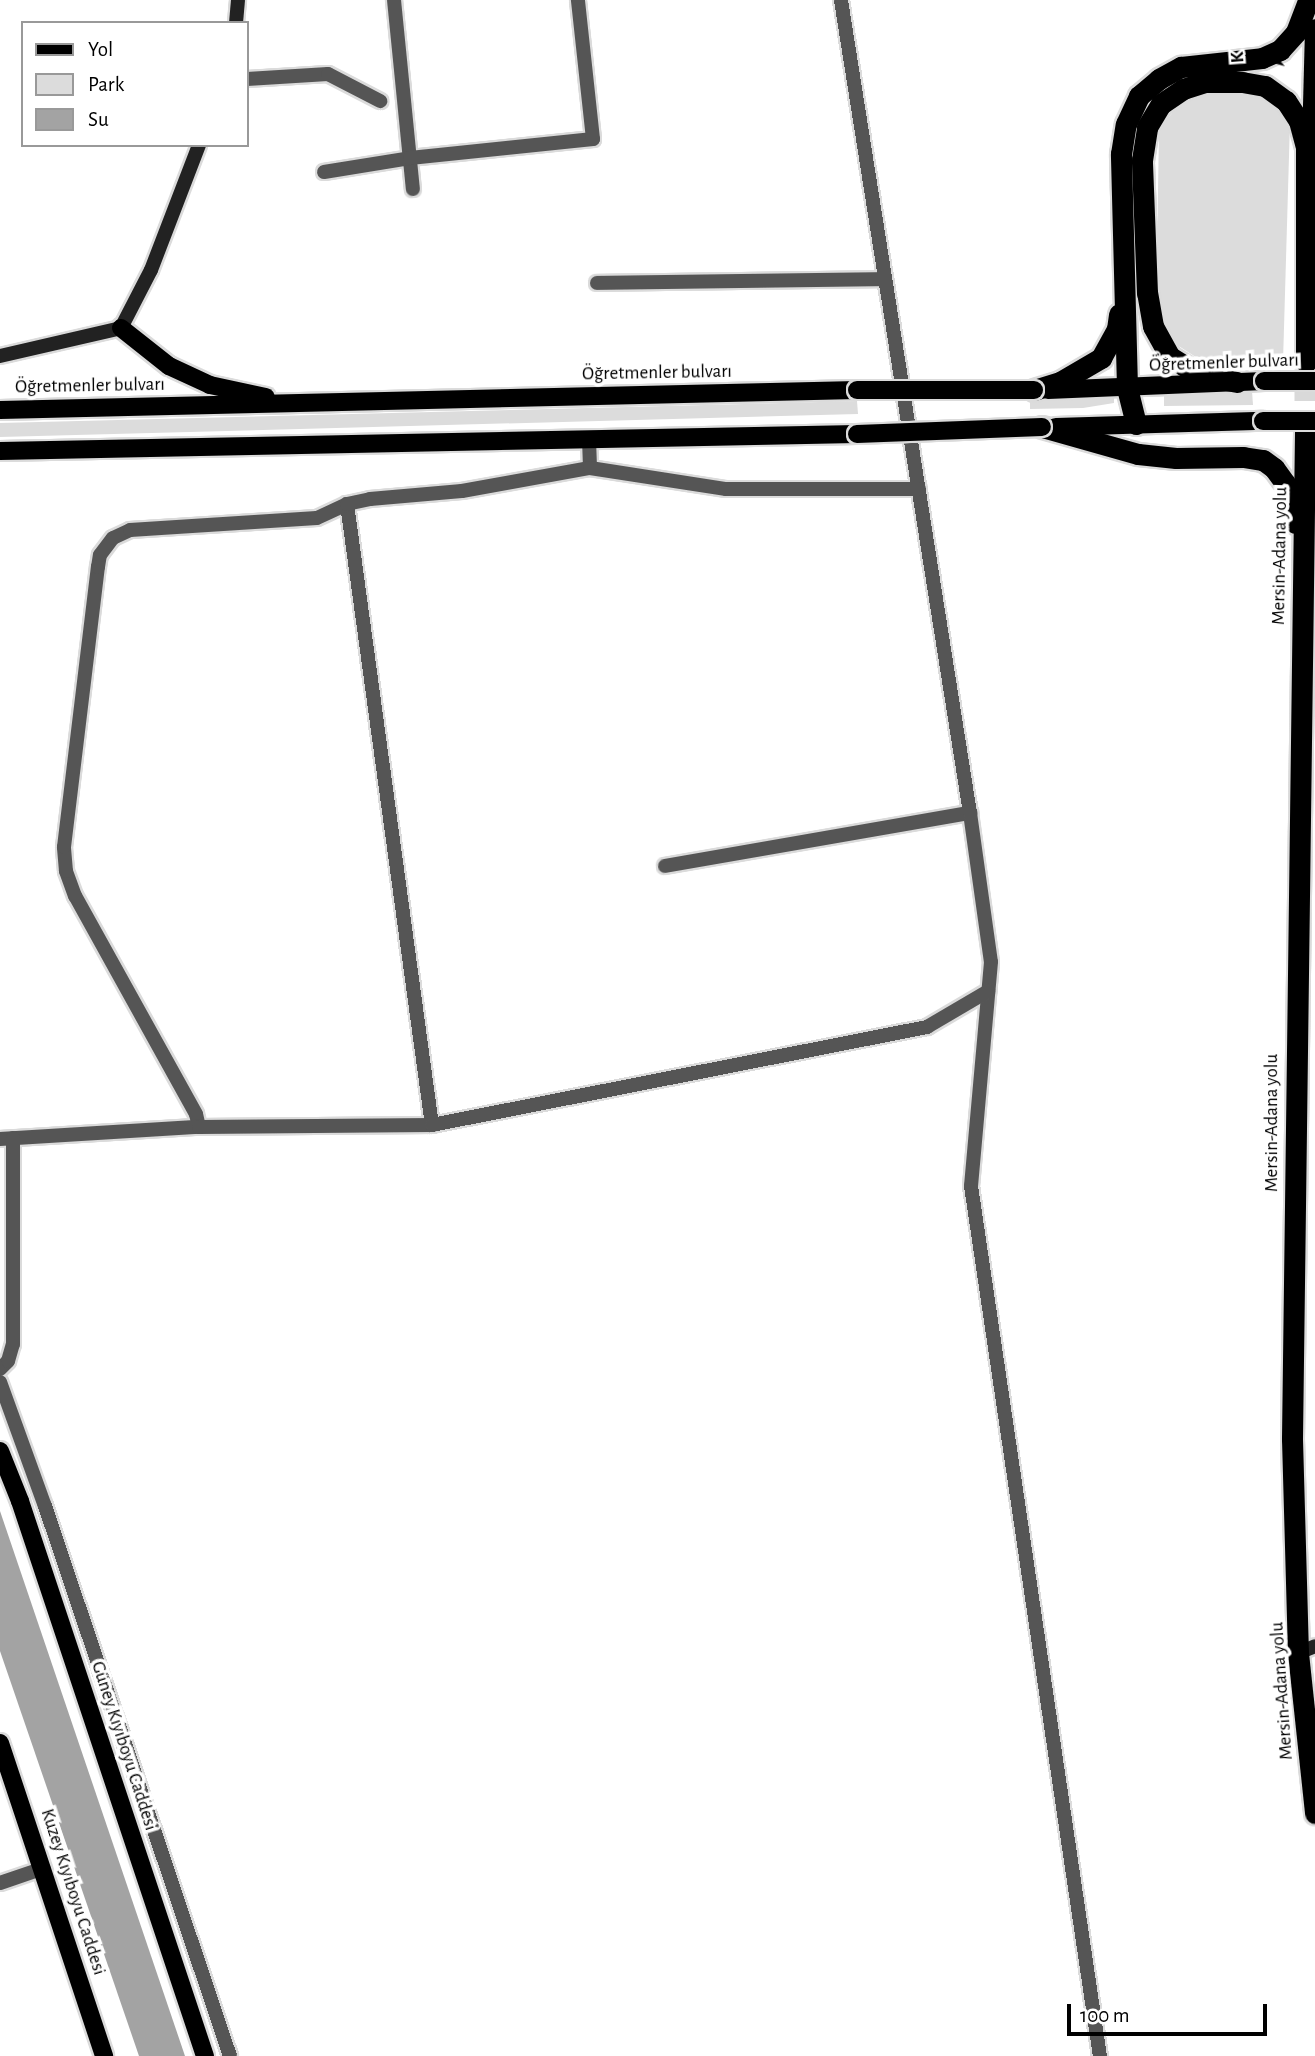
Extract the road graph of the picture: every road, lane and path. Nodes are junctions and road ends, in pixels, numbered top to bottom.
1 (238, 0) edge
2 (394, 0) edge
3 (578, 0) edge
4 (841, 0) edge
5 (1308, 0) edge
6 (236, 21) edge
7 (1315, 29) edge
8 (248, 79) edge
9 (380, 101) dead end
10 (198, 147) edge
11 (410, 158) junction
12 (324, 172) dead end
13 (413, 190) dead end
14 (1124, 277) junction
15 (885, 279) junction
16 (597, 283) dead end
17 (121, 328) junction
18 (0, 356) edge
19 (1315, 381) edge
20 (1237, 382) junction
21 (1127, 387) junction
22 (1034, 390) junction
23 (293, 403) junction
24 (0, 410) edge
25 (1136, 424) junction
26 (1310, 426) edge
27 (1042, 427) junction
28 (589, 439) junction
29 (0, 451) edge
30 (590, 468) junction
31 (919, 489) junction
32 (347, 504) junction
33 (1302, 599) junction
34 (970, 813) junction
35 (665, 866) dead end
36 (988, 991) junction
37 (432, 1125) junction
38 (199, 1127) junction
39 (6, 1139) edge
40 (0, 1369) edge
41 (0, 1382) edge
42 (0, 1451) edge
43 (1309, 1654) edge
44 (0, 1743) edge
45 (1315, 1813) edge
46 (44, 1868) junction
47 (0, 1883) edge
48 (104, 2056) edge
49 (205, 2056) edge
50 (230, 2056) edge
51 (1100, 2056) edge

1 - 6 main road
2 - 11 street
3 - 11 street
4 - 15 street
5 - 14 highway
7 - 20 highway
8 - 9 street
10 - 17 main road
11 - 12 street
11 - 13 street
14 - 21 highway
14 - 22 highway
15 - 16 street
15 - 31 street
17 - 18 main road
17 - 23 main road
19 - 20 main road, Öğretmenler bulvarı, bridge
20 - 21 main road, Öğretmenler bulvarı
21 - 22 main road, Öğretmenler bulvarı
21 - 25 highway
22 - 23 main road, Öğretmenler bulvarı, bridge
23 - 24 main road, Öğretmenler bulvarı
25 - 26 main road, bridge
25 - 27 main road
26 - 33 highway, Mersin-Adana yolu
27 - 28 main road, bridge
27 - 33 highway
28 - 29 main road
28 - 30 street
30 - 31 street
30 - 32 street
31 - 34 street
32 - 37 street
32 - 38 street
33 - 43 highway, Mersin-Adana yolu
34 - 35 street
34 - 36 street
36 - 37 street
36 - 51 street
37 - 38 street
38 - 39 street
39 - 40 street
41 - 50 street
42 - 49 main road, Güney Kıyıboyu Caddesi
43 - 45 highway, Mersin-Adana yolu
44 - 46 main road, Kuzey Kıyıboyu Caddesi
46 - 47 street
46 - 48 main road, Kuzey Kıyıboyu Caddesi

